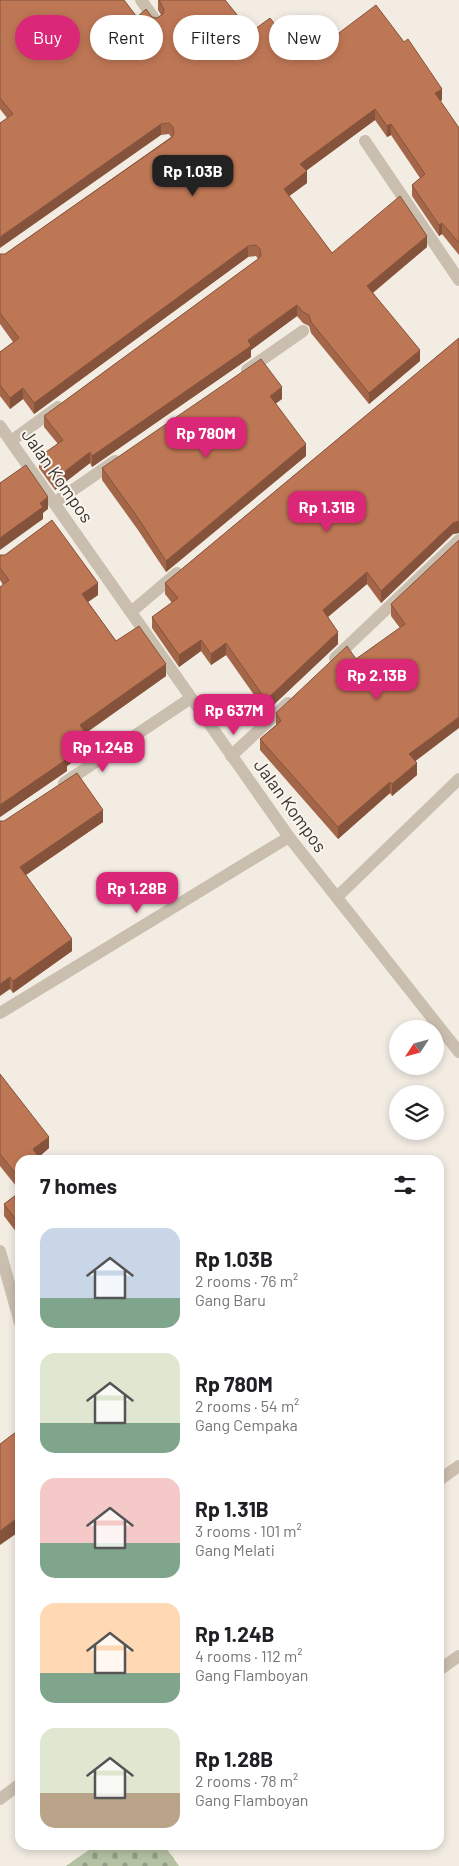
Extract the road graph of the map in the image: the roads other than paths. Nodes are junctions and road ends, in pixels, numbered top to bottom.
1 (141, 0) edge
2 (152, 15) edge
3 (365, 141) dead end
4 (459, 280) edge
5 (302, 331) dead end
6 (238, 376) edge
7 (65, 401) edge
8 (0, 426) edge
9 (11, 442) junction
10 (126, 453) edge
11 (54, 503) junction
12 (459, 540) edge
13 (185, 567) edge
14 (131, 612) junction
15 (324, 668) edge
16 (296, 695) edge
17 (191, 698) junction
18 (232, 756) junction
19 (459, 779) edge
20 (56, 789) edge
21 (289, 837) junction
22 (337, 897) junction
23 (0, 1014) edge
24 (459, 1052) edge
25 (0, 1251) edge
26 (15, 1305) edge
27 (459, 1466) edge
28 (444, 1476) edge
29 (459, 1656) edge
30 (444, 1666) edge
31 (15, 1788) edge
32 (0, 1799) edge

1 - 2 street
3 - 4 street
5 - 6 street
7 - 9 street
8 - 9 street, Jalan Kompos
9 - 11 street, Jalan Kompos
10 - 11 street
11 - 14 street, Jalan Kompos
12 - 15 street
13 - 14 street
14 - 17 street, Jalan Kompos
16 - 18 street
17 - 18 street, Jalan Kompos
17 - 20 street
18 - 21 street, Jalan Kompos
19 - 22 street
21 - 22 street, Jalan Kompos
21 - 23 street
22 - 24 street, Jalan Kompos
25 - 26 street
27 - 28 street
29 - 30 street
31 - 32 street

